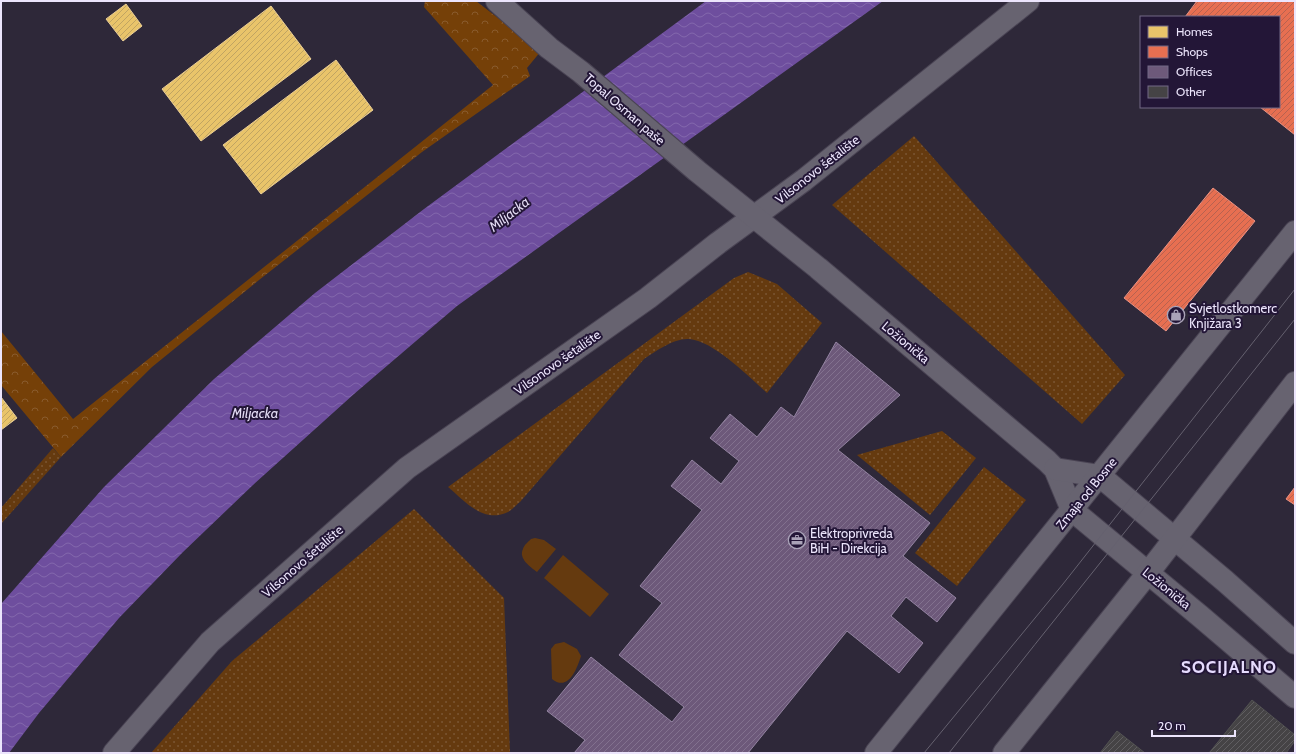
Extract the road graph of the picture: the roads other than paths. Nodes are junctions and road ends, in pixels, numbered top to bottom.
1 (497, 1) edge
2 (1028, 1) edge
3 (754, 217) junction
4 (1295, 232) edge
5 (1295, 383) edge
6 (1055, 469) junction
7 (1100, 476) junction
8 (1072, 510) junction
9 (1175, 539) junction
10 (1148, 573) junction
11 (1295, 643) edge
12 (1295, 697) edge
13 (114, 753) edge
14 (876, 753) edge
15 (1004, 753) edge

1 - 3 street, Topal Osman paše
2 - 3 street, Vilsonovo šetalište
3 - 6 street, Ložionička
3 - 13 street, Vilsonovo šetalište
4 - 7 street, Zmaja od Bosne
5 - 9 street
6 - 7 street
6 - 8 street, Ložionička
7 - 8 street, Zmaja od Bosne
7 - 9 street
8 - 10 street, Ložionička
8 - 14 street, Zmaja od Bosne
9 - 10 street
9 - 11 street
10 - 12 street, Ložionička
10 - 15 street

